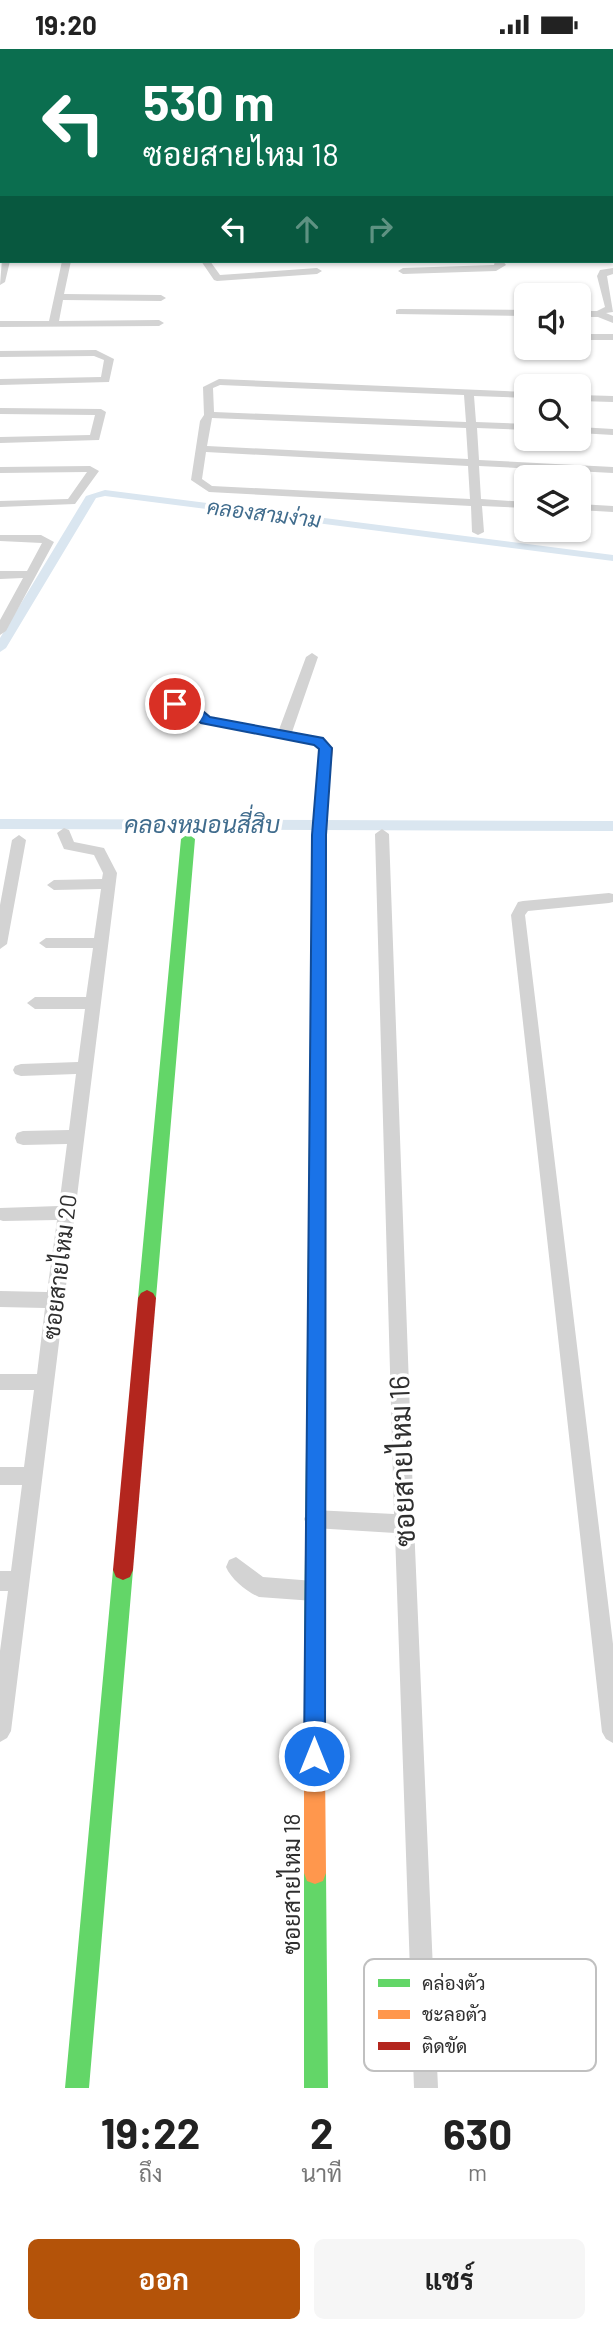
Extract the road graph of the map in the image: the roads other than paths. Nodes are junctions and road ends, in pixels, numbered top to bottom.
1 (5, 263) edge
2 (66, 263) edge
3 (207, 263) edge
4 (500, 263) edge
5 (445, 265) edge
6 (317, 271) dead end
7 (403, 271) dead end
8 (613, 271) edge
9 (0, 282) edge
10 (163, 286) dead end
11 (610, 291) edge
12 (58, 297) junction
13 (161, 298) junction
14 (399, 312) dead end
15 (514, 313) edge
16 (591, 314) edge
17 (612, 314) edge
18 (159, 323) junction
19 (0, 324) edge
20 (53, 324) junction
21 (156, 337) dead end
22 (591, 337) edge
23 (613, 337) edge
24 (0, 354) edge
25 (0, 382) edge
26 (469, 393) junction
27 (514, 395) edge
28 (591, 398) edge
29 (613, 399) edge
30 (0, 411) edge
31 (209, 415) junction
32 (470, 424) junction
33 (514, 426) edge
34 (591, 431) edge
35 (613, 432) edge
36 (0, 440) edge
37 (200, 449) junction
38 (472, 462) junction
39 (0, 470) edge
40 (613, 470) edge
41 (475, 502) junction
42 (0, 504) edge
43 (514, 504) edge
44 (591, 508) edge
45 (613, 509) edge
46 (478, 532) dead end
47 (0, 538) edge
48 (31, 574) junction
49 (0, 575) edge
50 (2, 625) edge
51 (312, 657) dead end
52 (175, 704) dead end
53 (284, 735) junction
54 (64, 833) dead end
55 (382, 834) dead end
56 (188, 839) dead end
57 (19, 840) dead end
58 (109, 884) junction
59 (54, 885) dead end
60 (609, 898) dead end
61 (46, 943) dead end
62 (101, 943) junction
63 (0, 944) edge
64 (35, 1003) dead end
65 (94, 1003) junction
66 (85, 1068) junction
67 (21, 1070) dead end
68 (76, 1137) junction
69 (23, 1138) dead end
70 (3, 1213) dead end
71 (66, 1213) junction
72 (0, 1299) edge
73 (55, 1300) junction
74 (0, 1382) edge
75 (45, 1382) junction
76 (0, 1476) edge
77 (33, 1476) junction
78 (314, 1519) junction
79 (404, 1524) junction
80 (236, 1567) dead end
81 (10, 1580) edge
82 (314, 1591) junction
83 (2, 1706) edge
84 (0, 1731) edge
85 (613, 1732) edge
86 (421, 1959) edge
87 (77, 2088) edge
88 (316, 2088) edge

1 - 9 street
2 - 12 street
3 - 6 street
4 - 5 street
5 - 7 street
8 - 11 street
10 - 13 street
11 - 17 street
12 - 13 street
12 - 20 street
13 - 18 street
14 - 15 street
16 - 17 street
17 - 23 street
18 - 20 street
18 - 21 street
19 - 20 street
22 - 23 street
24 - 25 street
26 - 27 street
26 - 31 street
26 - 32 street
28 - 29 street
30 - 36 street
31 - 32 street
31 - 37 street
32 - 33 street
32 - 38 street
34 - 35 street
37 - 38 street
37 - 41 street
38 - 40 street
38 - 41 street
39 - 42 street
41 - 43 street
41 - 46 street
44 - 45 street
47 - 48 street
48 - 49 street
48 - 50 street
51 - 53 street
52 - 53 street, ซอยสายไหม 18
53 - 78 street, ซอยสายไหม 18
54 - 58 street, ซอยสายไหม 20
55 - 79 street, ซอยสายไหม 16
56 - 87 street
57 - 63 street
58 - 59 street
58 - 62 street, ซอยสายไหม 20
60 - 85 street
61 - 62 street
62 - 65 street, ซอยสายไหม 20
64 - 65 street
65 - 66 street, ซอยสายไหม 20
66 - 67 street
66 - 68 street, ซอยสายไหม 20
68 - 69 street
68 - 71 street, ซอยสายไหม 20
70 - 71 street
71 - 73 street, ซอยสายไหม 20
72 - 73 street
73 - 75 street, ซอยสายไหม 20
74 - 75 street
75 - 77 street, ซอยสายไหม 20
76 - 77 street
77 - 81 street, ซอยสายไหม 20
78 - 79 street
78 - 82 street, ซอยสายไหม 18
79 - 86 street, ซอยสายไหม 16
80 - 82 street
81 - 83 street, ซอยสายไหม 20
82 - 88 street, ซอยสายไหม 18
83 - 84 street, ซอยสายไหม 20

